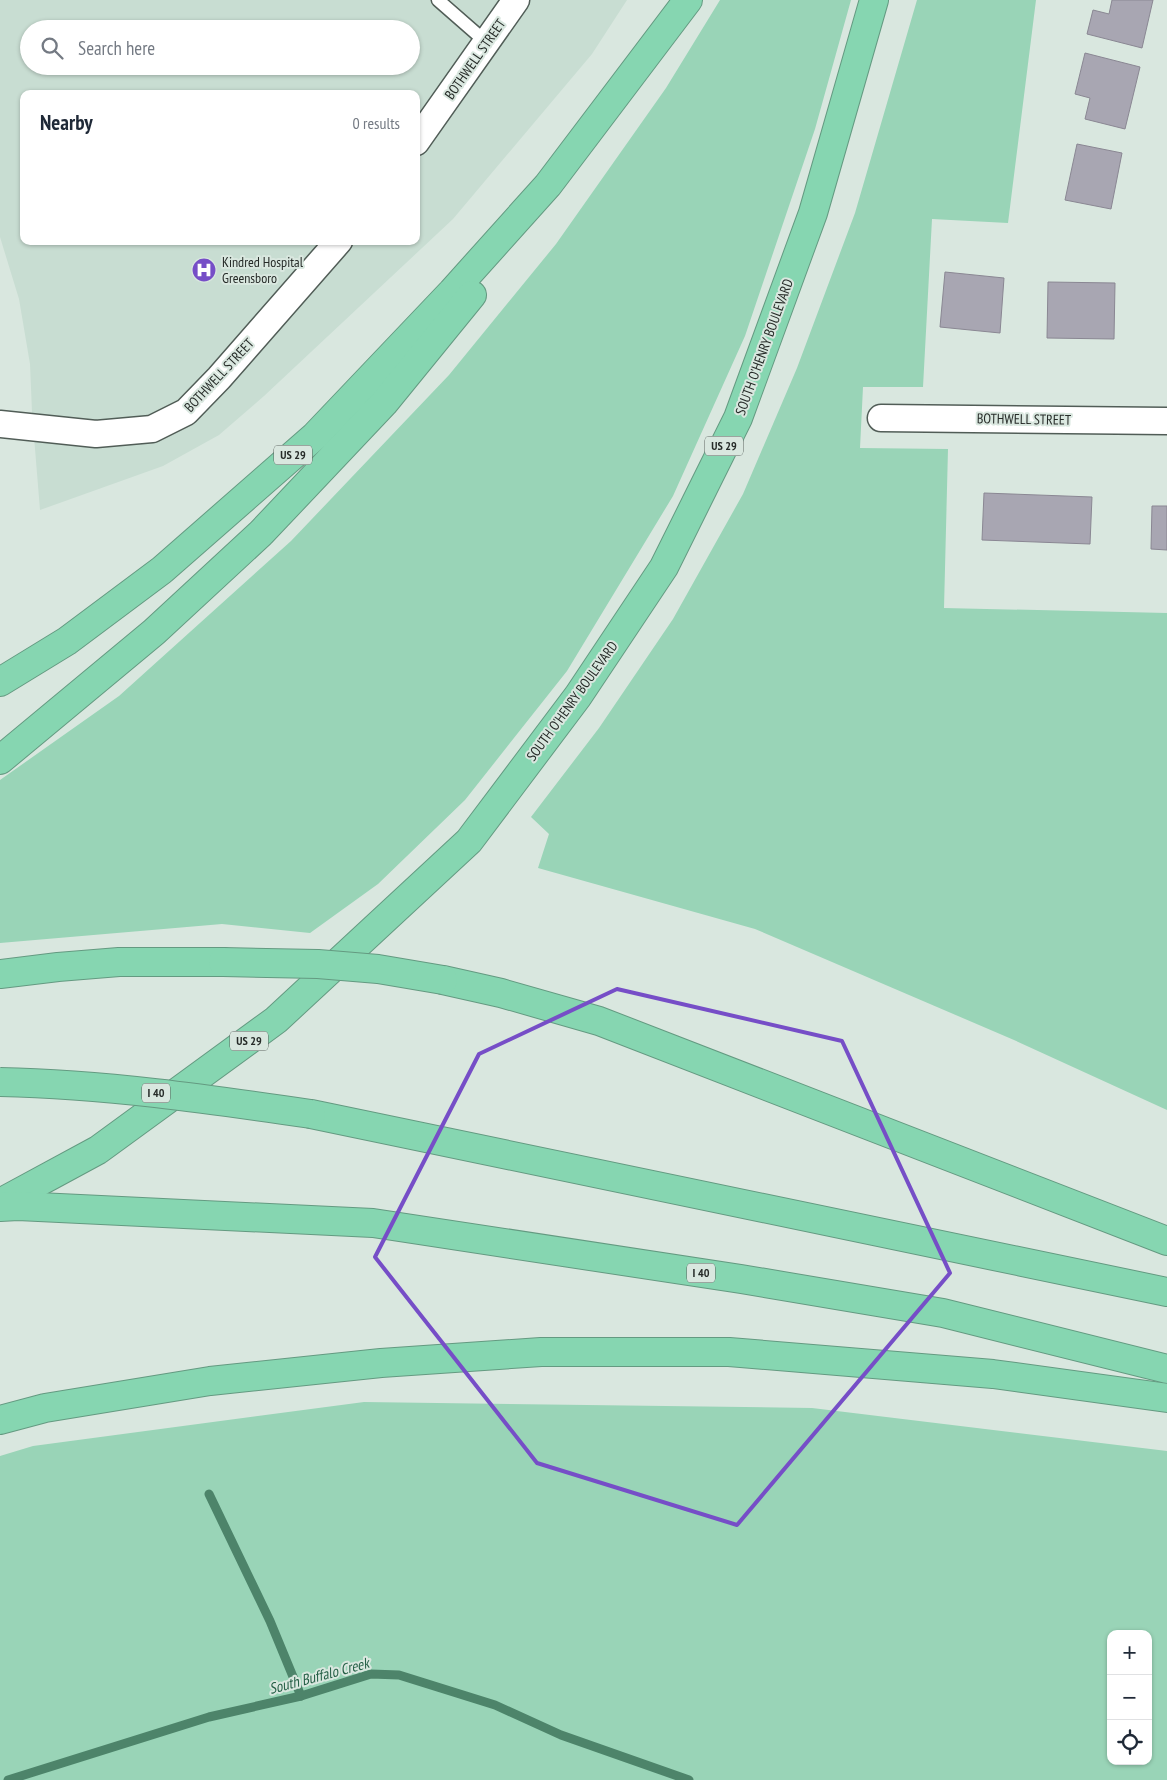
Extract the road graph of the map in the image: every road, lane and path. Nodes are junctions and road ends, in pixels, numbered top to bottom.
1 (438, 0) edge
2 (516, 0) edge
3 (688, 0) edge
4 (874, 0) edge
5 (486, 42) junction
6 (420, 136) edge
7 (548, 185) junction
8 (335, 245) edge
9 (881, 418) dead end
10 (1167, 421) edge
11 (0, 424) edge
12 (0, 682) edge
13 (0, 760) edge
14 (0, 974) edge
15 (0, 1082) edge
16 (0, 1205) edge
17 (1167, 1241) edge
18 (1167, 1292) edge
19 (1167, 1369) edge
20 (1167, 1398) edge
21 (0, 1420) edge

1 - 5 lane
2 - 5 street, BOTHWELL STREET
3 - 7 highway, US 29
4 - 16 highway, SOUTH O'HENRY BOULEVARD / US 29
5 - 6 street, BOTHWELL STREET
7 - 12 highway, US 29
7 - 13 highway
8 - 11 street, BOTHWELL STREET
9 - 10 street, BOTHWELL STREET
14 - 17 highway, bridge
15 - 18 highway, I 40, bridge
16 - 19 highway, I 40
20 - 21 highway

